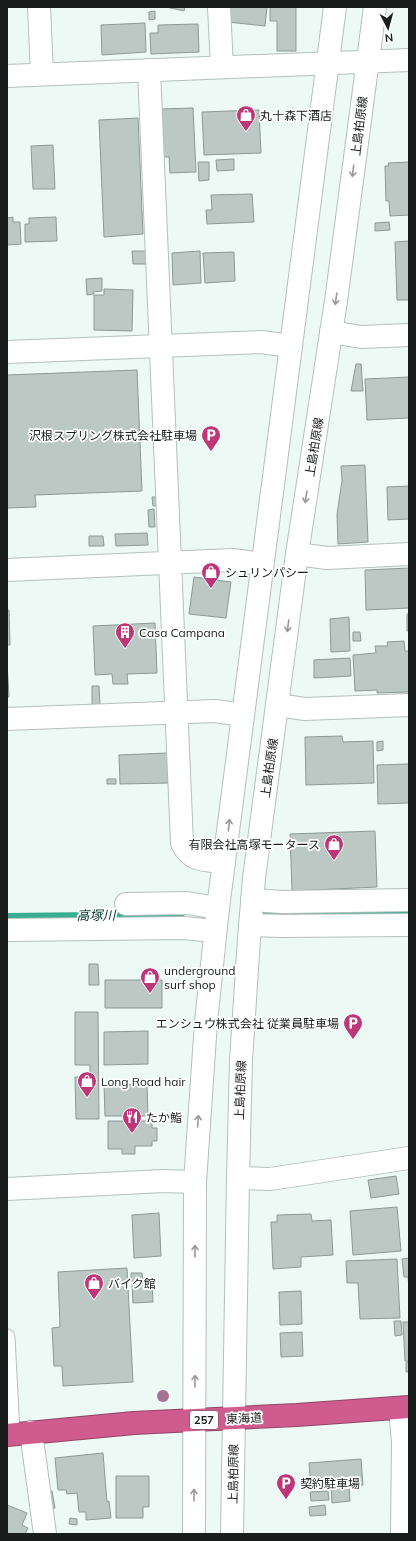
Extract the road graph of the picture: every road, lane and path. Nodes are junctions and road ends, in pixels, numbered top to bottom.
1 (39, 7) edge
2 (219, 7) edge
3 (334, 7) edge
4 (375, 7) edge
5 (409, 60) edge
6 (367, 61) junction
7 (327, 63) junction
8 (222, 67) junction
9 (149, 70) junction
10 (42, 74) junction
11 (7, 76) edge
12 (331, 332) junction
13 (409, 335) edge
14 (161, 346) junction
15 (291, 346) junction
16 (7, 352) edge
17 (297, 554) junction
18 (409, 554) edge
19 (170, 563) junction
20 (262, 564) junction
21 (7, 570) edge
22 (277, 705) junction
23 (409, 705) edge
24 (177, 712) junction
25 (243, 715) junction
26 (7, 719) edge
27 (224, 862) junction
28 (252, 900) junction
29 (409, 900) edge
30 (126, 904) dead end
31 (218, 908) junction
32 (250, 924) junction
33 (409, 925) edge
34 (7, 930) edge
35 (215, 931) junction
36 (409, 1158) edge
37 (238, 1178) junction
38 (195, 1182) junction
39 (7, 1189) edge
40 (7, 1336) edge
41 (405, 1407) edge
42 (234, 1418) junction
43 (194, 1420) junction
44 (16, 1434) edge
45 (45, 1534) edge
46 (194, 1534) edge
47 (232, 1534) edge
48 (402, 1534) edge

1 - 10 street
2 - 8 street
3 - 7 street
4 - 6 street, 上島柏原線
5 - 6 street
6 - 7 street
6 -> 12 street, 上島柏原線
7 - 8 street
7 - 15 street
8 - 9 street
9 - 10 street
9 - 14 street
10 - 11 street
12 - 13 street
12 -> 17 street, 上島柏原線
14 - 15 street
14 - 16 street
14 - 19 street
15 - 20 street
17 - 18 street
17 -> 22 street, 上島柏原線
19 - 20 street
19 - 21 street
19 - 24 street
20 - 25 street
22 - 23 street
22 - 28 street, 上島柏原線
24 - 25 street
24 - 26 street
24 - 27 street
27 -> 25 street
27 - 31 street
28 - 29 street
28 - 32 street, 上島柏原線
30 - 31 street
31 - 35 street
32 - 33 street
32 - 37 street, 上島柏原線
34 - 35 street
38 -> 35 street
36 - 37 street
37 - 42 street, 上島柏原線
38 - 39 street
43 -> 38 street
40 - 44 lane
41 - 42 highway, 東海道 / 257
41 - 48 street
42 - 43 highway, 東海道 / 257
42 - 47 street, 上島柏原線
43 - 44 highway, 東海道 / 257
46 -> 43 street
44 - 45 street

